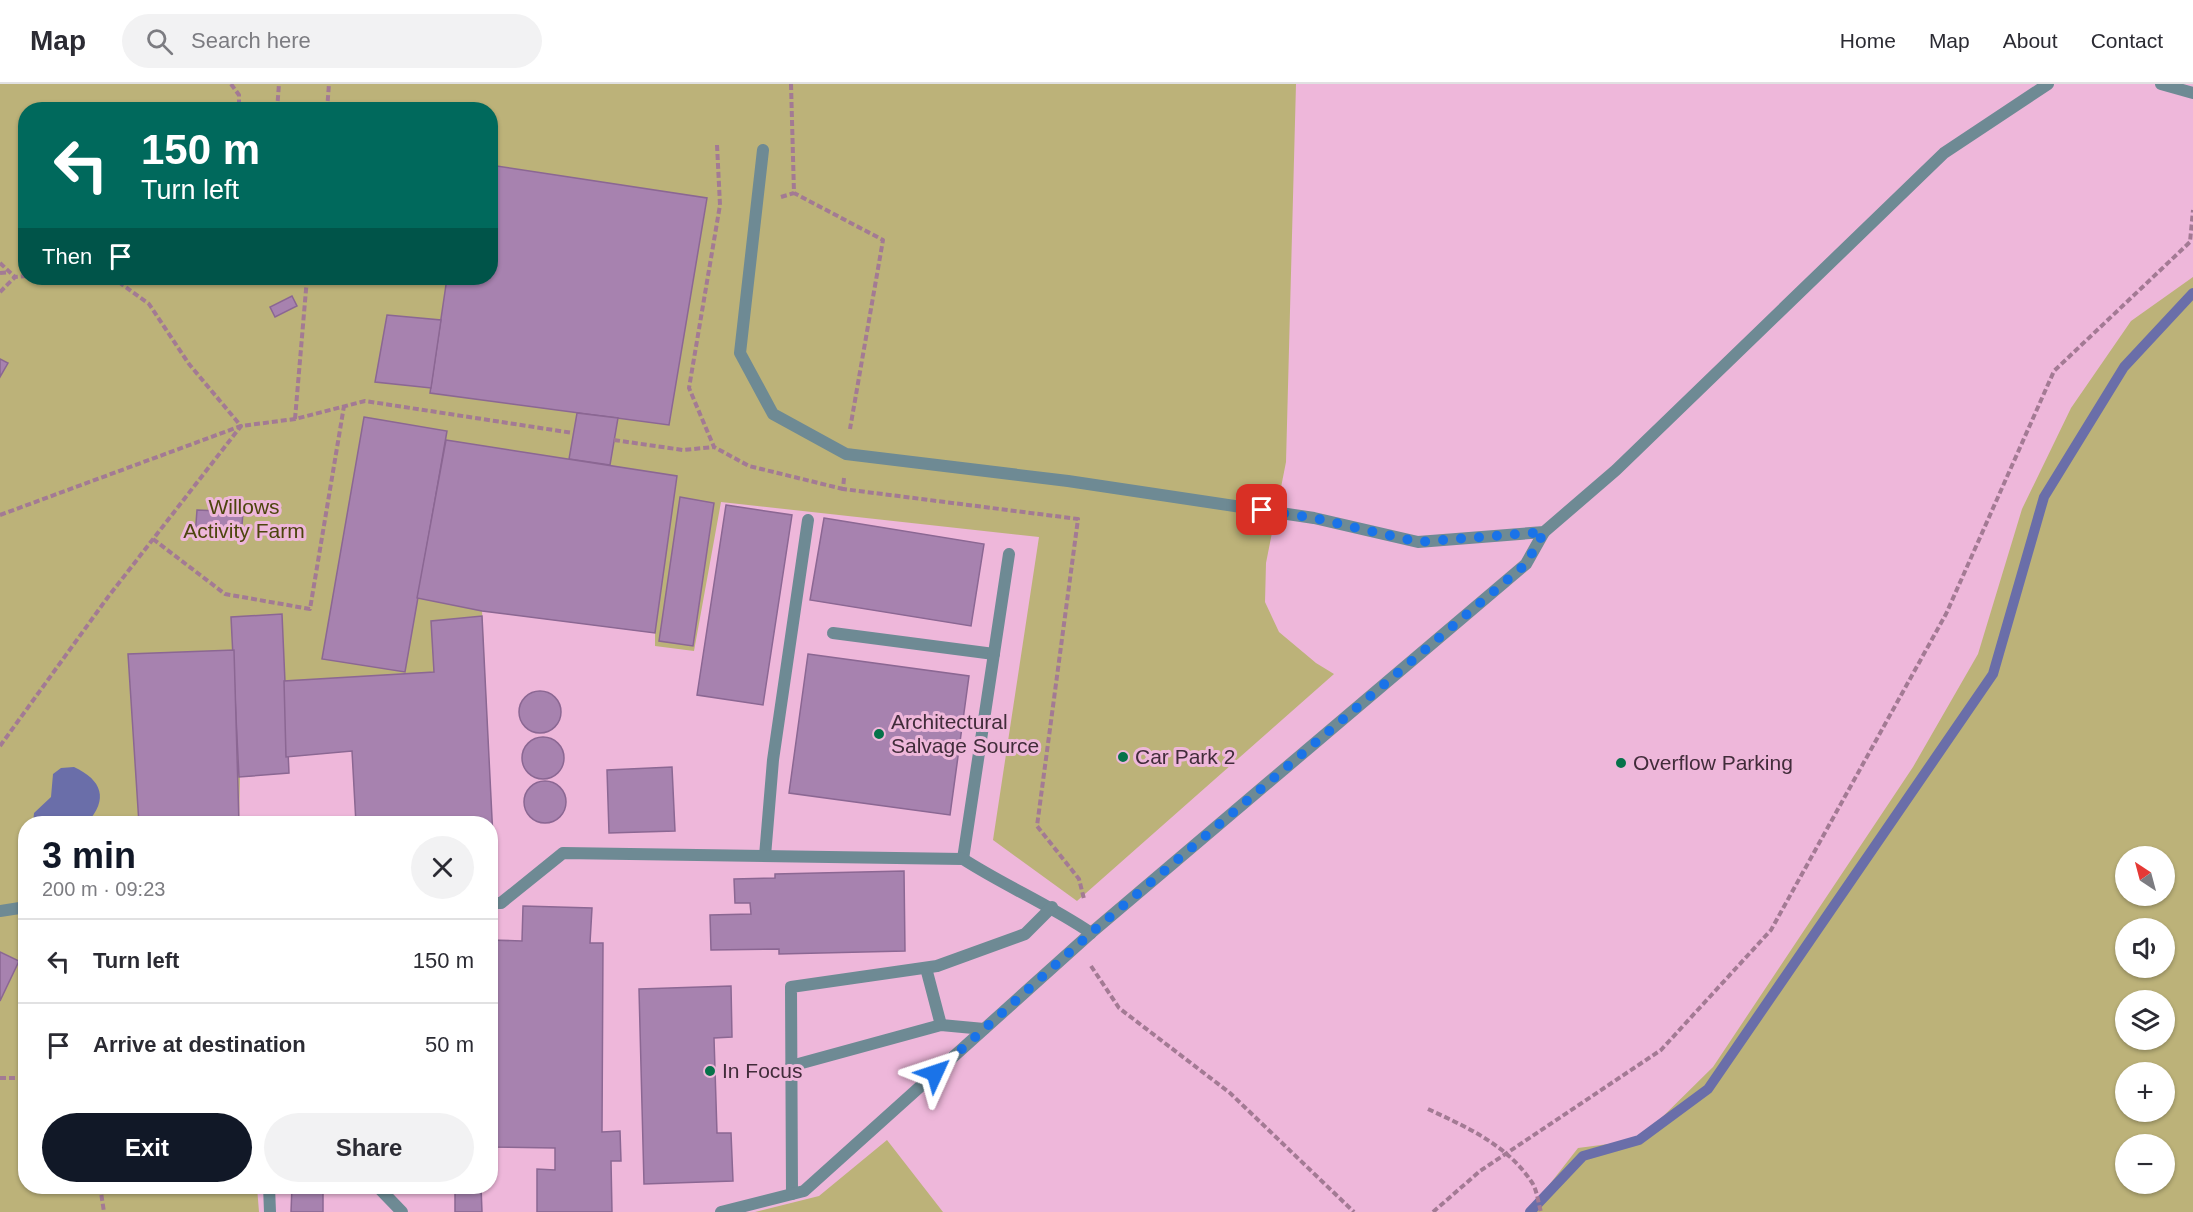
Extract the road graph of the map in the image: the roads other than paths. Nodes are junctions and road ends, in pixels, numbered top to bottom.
1 (2048, 84) edge
2 (2161, 84) edge
3 (2193, 93) edge
4 (763, 150) dead end
5 (808, 520) dead end
6 (1544, 532) junction
7 (1009, 554) dead end
8 (833, 633) dead end
9 (994, 654) junction
10 (765, 856) junction
11 (963, 859) junction
12 (498, 903) edge
13 (1052, 907) junction
14 (18, 908) edge
15 (0, 911) edge
16 (1091, 933) junction
17 (926, 968) junction
18 (941, 1025) junction
19 (984, 1029) junction
20 (791, 1066) junction
21 (269, 1194) edge
22 (385, 1194) edge
23 (792, 1194) junction
24 (270, 1212) edge
25 (402, 1212) edge
26 (721, 1212) edge

1 - 6 lane
2 - 3 lane
4 - 6 lane
5 - 10 lane
6 - 16 lane
7 - 9 lane
8 - 9 lane
9 - 11 lane
10 - 11 lane
10 - 12 lane
11 - 13 lane
13 - 16 lane
13 - 17 lane
14 - 15 lane
16 - 19 lane
17 - 18 lane
17 - 20 lane
18 - 19 lane
18 - 20 lane
19 - 23 lane
20 - 23 lane
21 - 24 lane
22 - 25 lane
23 - 26 lane

